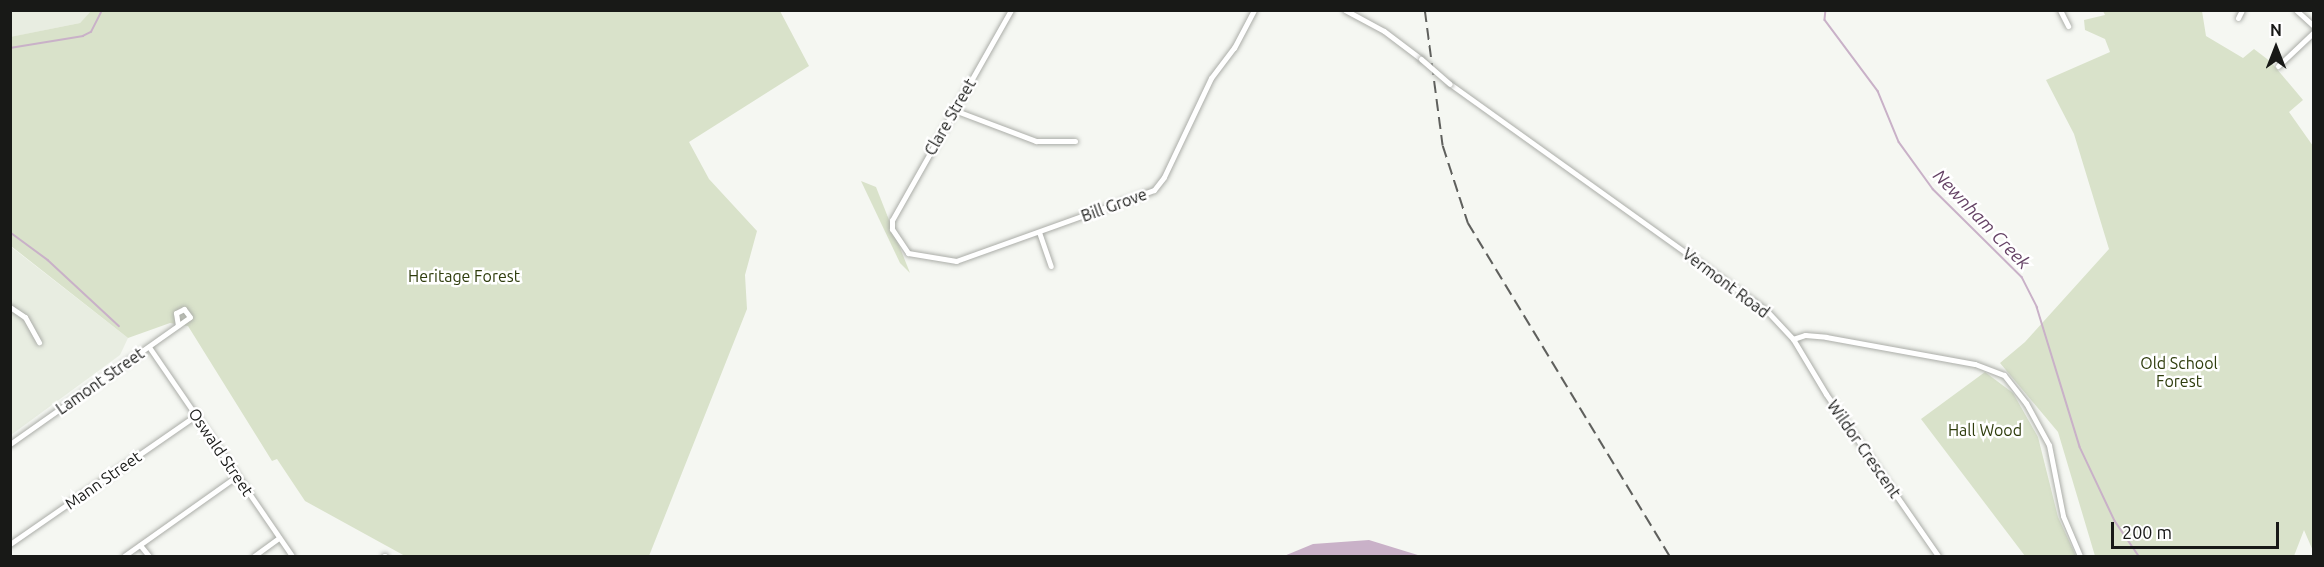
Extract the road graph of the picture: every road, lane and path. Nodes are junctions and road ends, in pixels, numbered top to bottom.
1 (1011, 10) edge
2 (1254, 10) edge
3 (1345, 10) edge
4 (2060, 10) edge
5 (2242, 10) edge
6 (2296, 10) edge
7 (2238, 18) dead end
8 (2068, 26) dead end
9 (2313, 26) edge
10 (2313, 32) edge
11 (2278, 66) dead end
12 (954, 110) junction
13 (1075, 141) dead end
14 (891, 225) joint
15 (1039, 232) junction
16 (1051, 266) dead end
17 (10, 307) edge
18 (178, 326) junction
19 (1793, 339) junction
20 (39, 342) dead end
21 (149, 347) junction
22 (196, 415) junction
23 (10, 444) edge
24 (237, 476) junction
25 (279, 538) junction
26 (10, 544) edge
27 (140, 545) junction
28 (124, 556) edge
29 (149, 556) edge
30 (254, 556) edge
31 (292, 556) edge
32 (1938, 556) edge
33 (2080, 556) edge

1 - 12 street, Clare Street
2 - 15 street, Bill Grove
3 - 19 street, Vermont Road, bridge
4 - 8 street
5 - 7 street
6 - 9 street
10 - 11 street
12 - 13 street
12 - 14 street, Clare Street
14 - 15 street, Bill Grove
15 - 16 street
17 - 20 street
18 - 18 street, Lamont Street
18 - 21 street, Lamont Street
19 - 32 street, Wildor Crescent
19 - 33 street
21 - 22 street, Oswald Street
21 - 23 street, Lamont Street
22 - 24 street, Oswald Street
22 - 26 street, Mann Street
24 - 25 street, Oswald Street
24 - 27 street
25 - 30 street
25 - 31 street, Oswald Street
27 - 28 street
27 - 29 street

